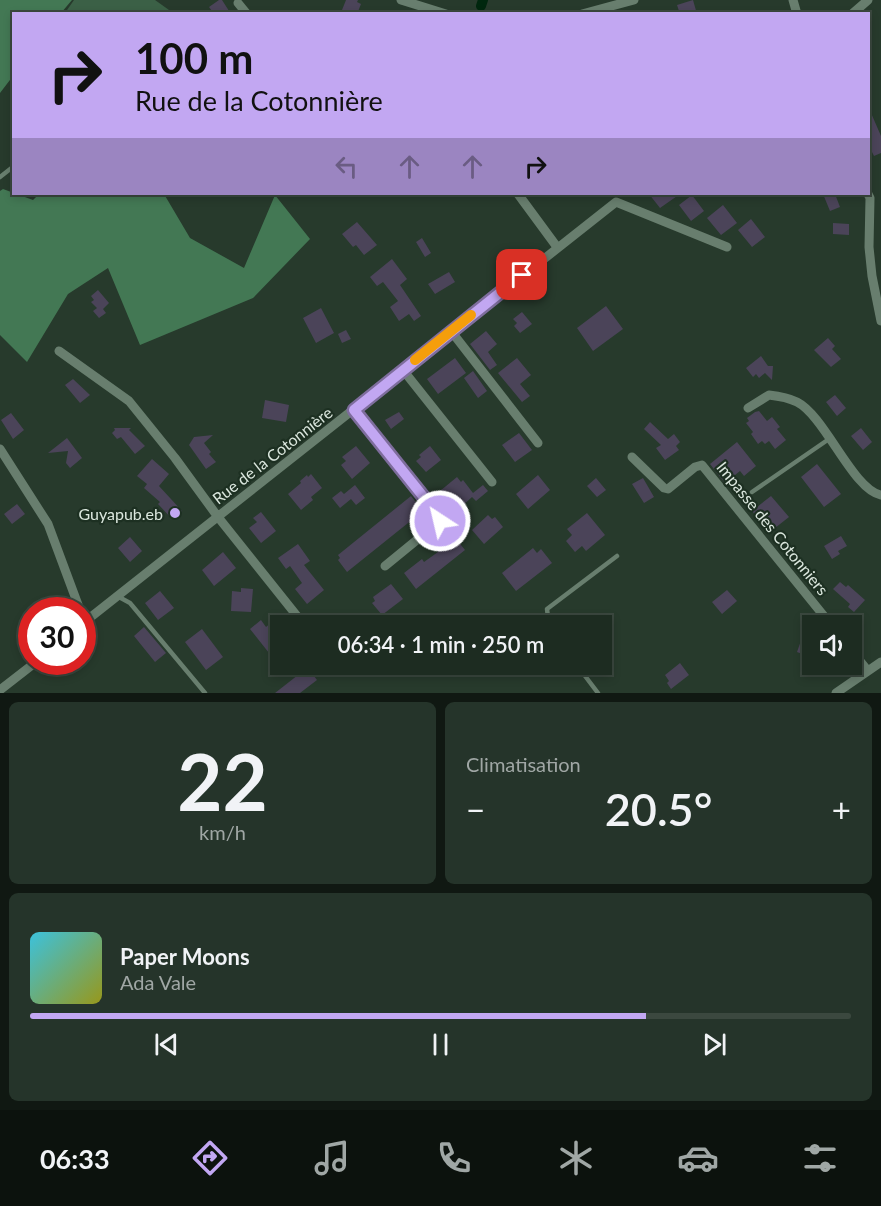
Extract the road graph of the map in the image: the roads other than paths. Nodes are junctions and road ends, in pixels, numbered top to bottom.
1 (401, 0) edge
2 (634, 0) edge
3 (868, 0) edge
4 (238, 3) dead end
5 (245, 12) edge
6 (440, 12) edge
7 (589, 12) edge
8 (854, 12) edge
9 (12, 168) edge
10 (0, 177) edge
11 (519, 195) edge
12 (625, 195) edge
13 (868, 195) edge
14 (616, 202) junction
15 (561, 244) junction
16 (727, 247) dead end
17 (881, 321) edge
18 (451, 331) junction
19 (59, 351) dead end
20 (403, 369) junction
21 (748, 408) dead end
22 (354, 410) junction
23 (829, 439) junction
24 (538, 443) dead end
25 (0, 449) edge
26 (633, 457) dead end
27 (492, 482) dead end
28 (752, 492) dead end
29 (881, 495) edge
30 (218, 517) junction
31 (617, 556) dead end
32 (385, 566) dead end
33 (75, 597) edge
34 (119, 597) junction
35 (96, 612) edge
36 (296, 615) edge
37 (548, 615) edge
38 (823, 615) edge
39 (881, 662) edge
40 (862, 664) edge
41 (868, 671) junction
42 (19, 675) edge
43 (584, 675) edge
44 (0, 690) edge
45 (205, 693) edge
46 (598, 693) edge
47 (836, 693) edge

1 - 6 street
2 - 7 street
3 - 8 street
4 - 5 street
9 - 10 lane
11 - 15 street
12 - 14 street, Rue de la Cotonnière
13 - 17 street
14 - 15 street, Rue de la Cotonnière
14 - 16 street
15 - 18 street, Rue de la Cotonnière
18 - 20 street, Rue de la Cotonnière
18 - 24 street
19 - 30 street
20 - 22 street, Rue de la Cotonnière
20 - 27 street
21 - 23 street
22 - 30 street, Rue de la Cotonnière
22 - 32 street
23 - 28 lane
23 - 29 street
25 - 33 street
26 - 38 street, Impasse des Cotonniers
30 - 34 street, Rue de la Cotonnière
30 - 36 street
31 - 37 lane
34 - 35 street, Rue de la Cotonnière
34 - 45 lane
39 - 41 street
40 - 41 street
41 - 47 street
42 - 44 street
43 - 46 lane

